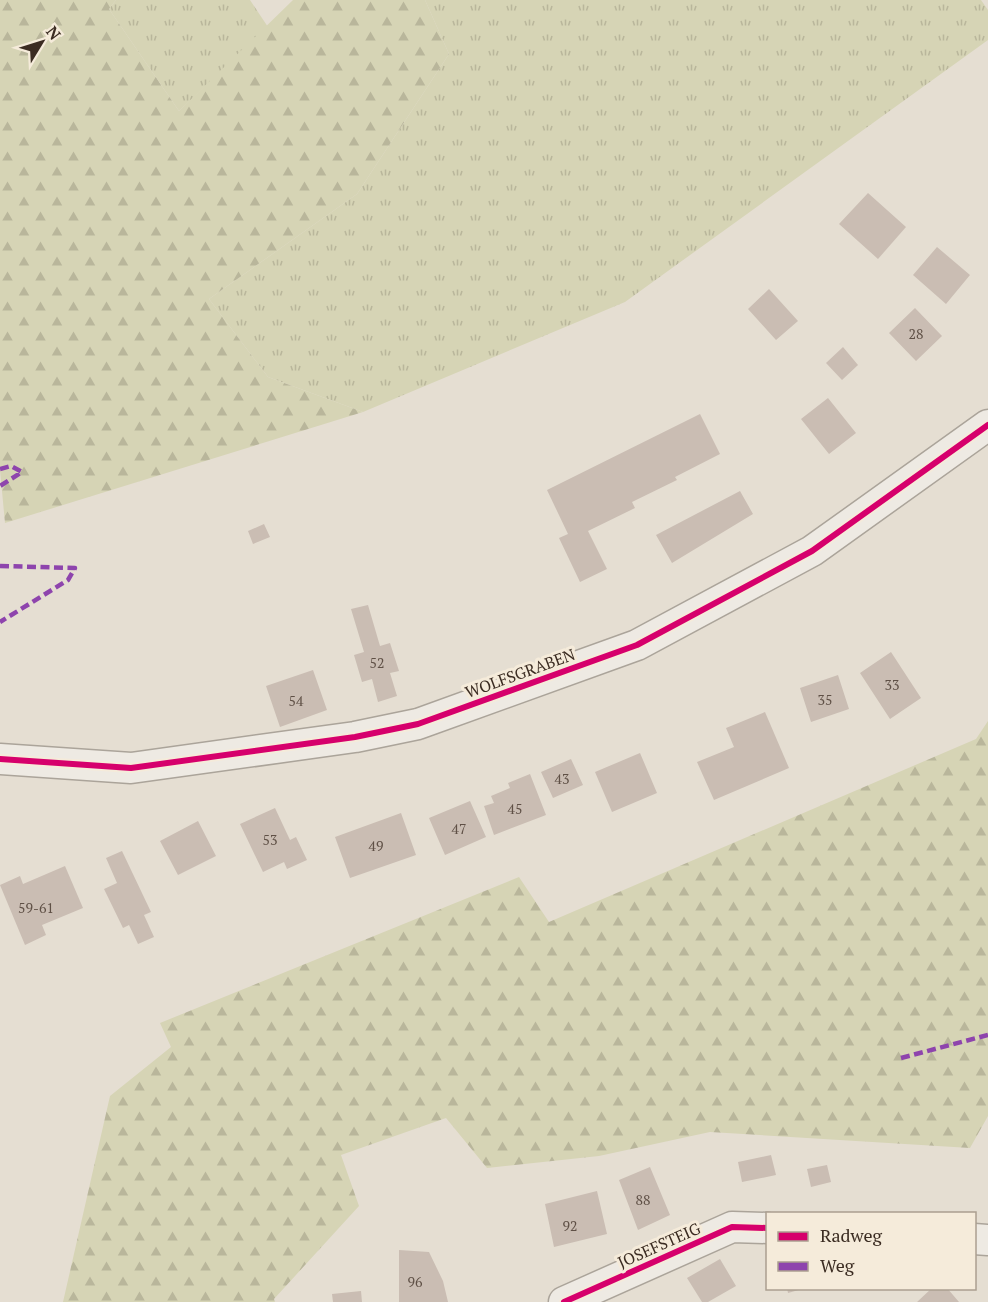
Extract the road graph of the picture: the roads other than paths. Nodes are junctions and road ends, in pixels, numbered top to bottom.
1 (988, 425) edge
2 (0, 759) edge
3 (766, 1228) edge
4 (564, 1302) edge

1 - 2 street, WOLFSGRABEN
3 - 4 street, JOSEFSTEIG

